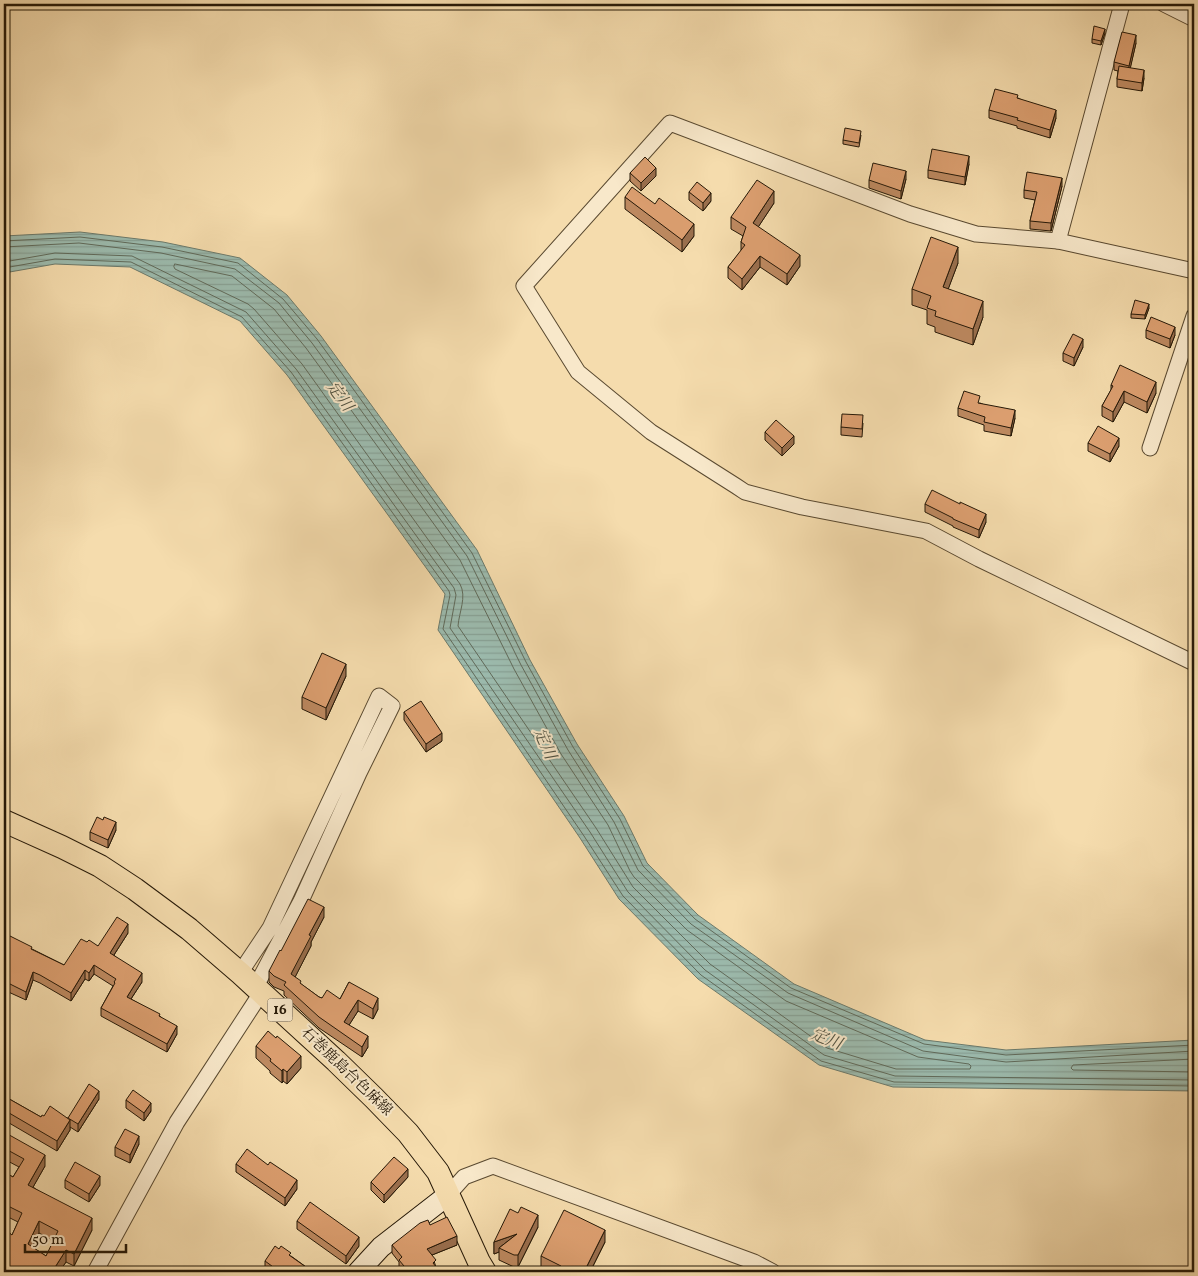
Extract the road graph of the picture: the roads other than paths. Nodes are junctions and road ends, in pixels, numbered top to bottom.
1 (1122, 4) edge
2 (1164, 4) edge
3 (1194, 19) edge
4 (1058, 241) junction
5 (1194, 271) edge
6 (1194, 316) edge
7 (1150, 448) dead end
8 (1194, 663) edge
9 (4, 821) edge
10 (252, 984) junction
11 (448, 1195) junction
12 (95, 1272) edge
13 (358, 1272) edge
14 (484, 1272) edge
15 (773, 1272) edge

1 - 4 street
2 - 3 street
4 - 5 street
4 - 8 street
6 - 7 street
9 - 10 main road, 石巻鹿島台色麻線 / 16
10 - 10 street
10 - 11 main road, 石巻鹿島台色麻線 / 16
10 - 12 street
11 - 13 street
11 - 14 main road, 石巻鹿島台色麻線 / 16
11 - 15 street

